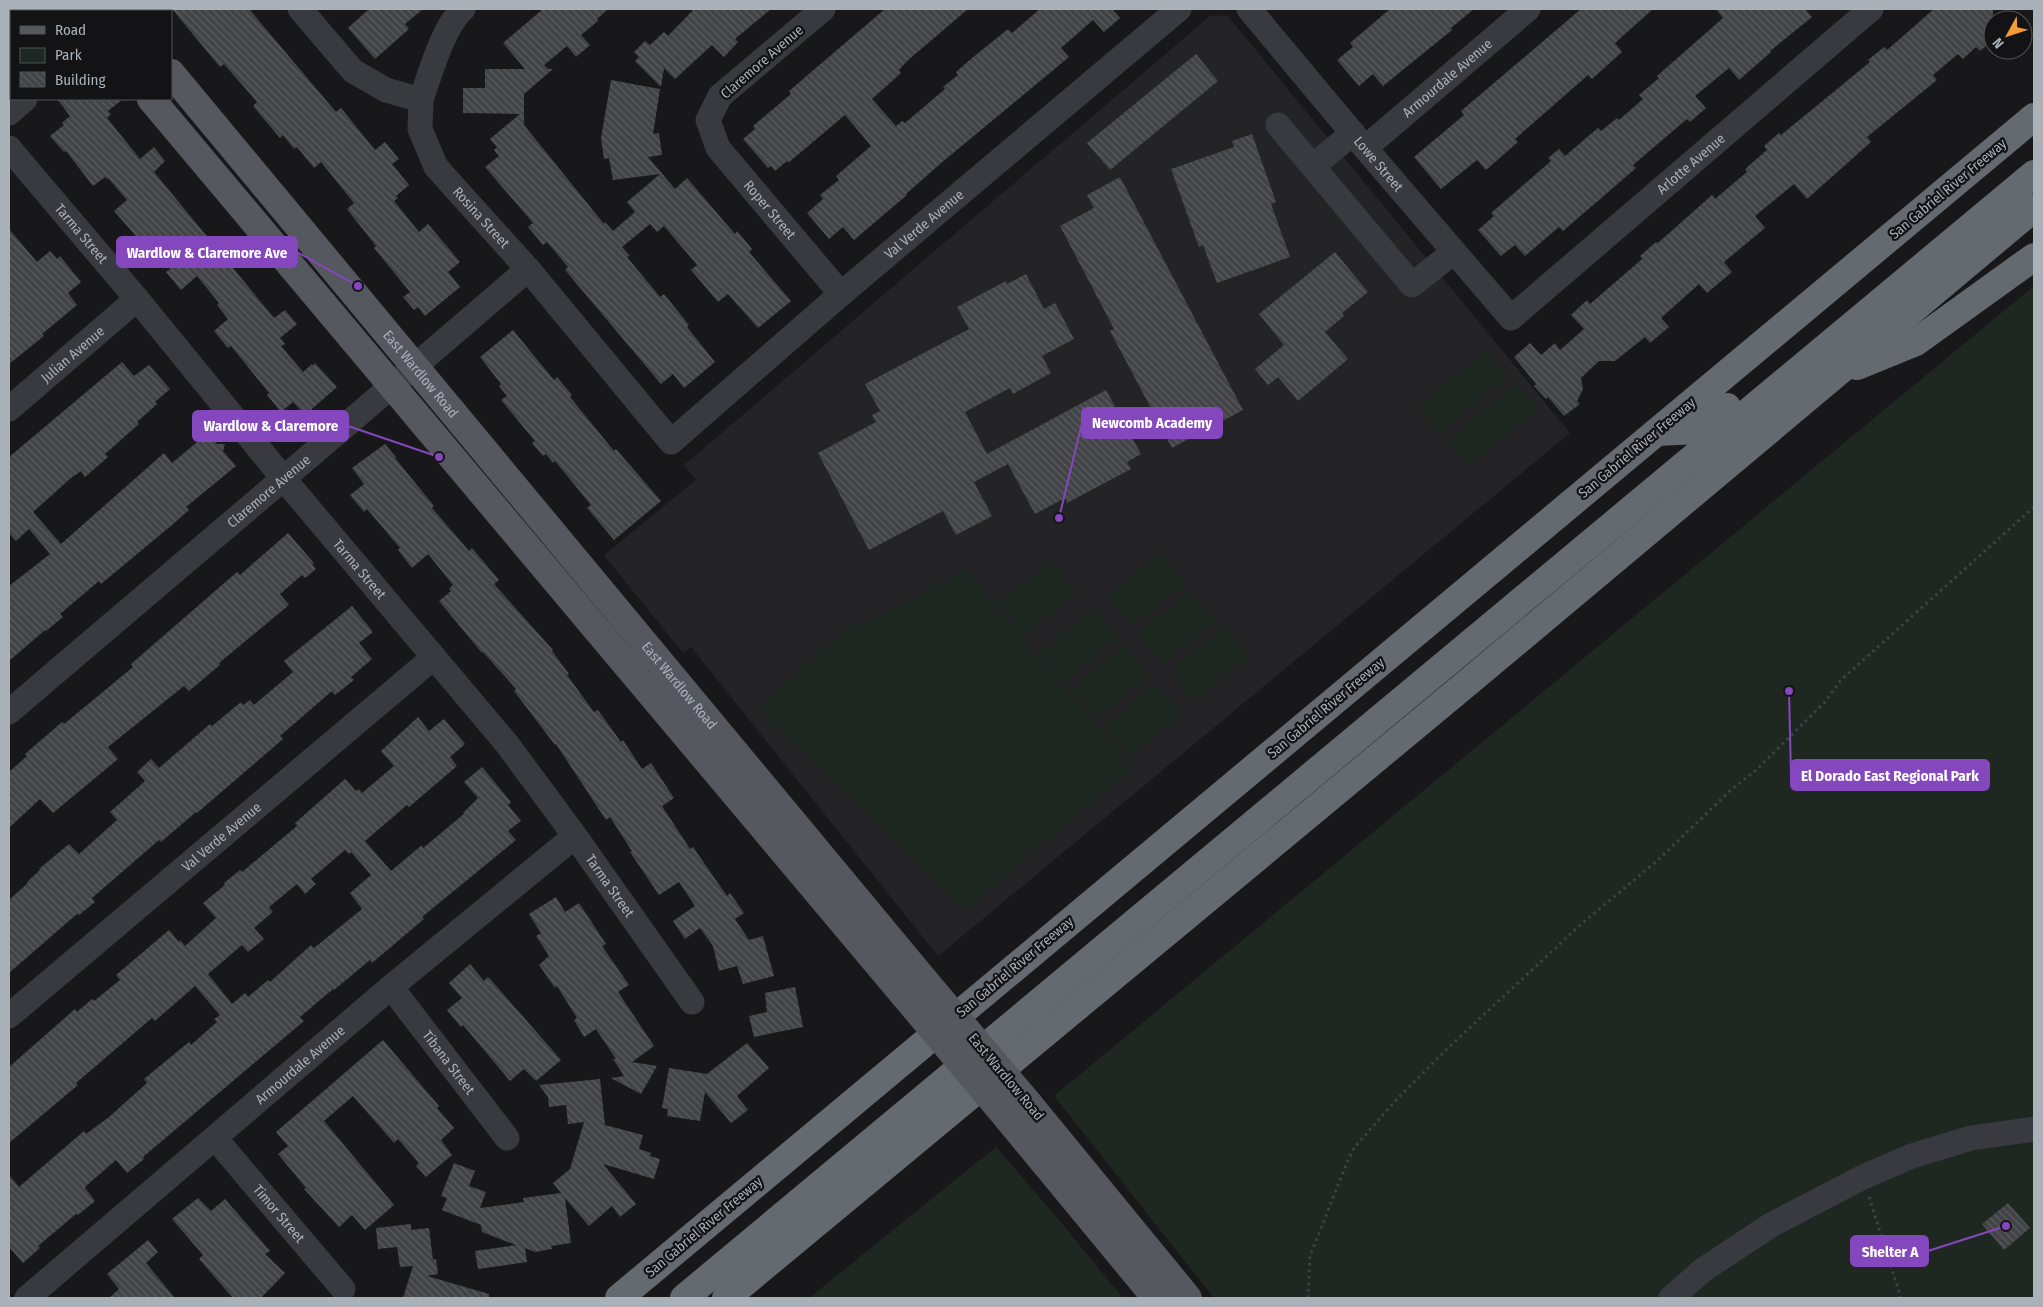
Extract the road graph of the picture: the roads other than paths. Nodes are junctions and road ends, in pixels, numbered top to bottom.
1 (300, 9) edge
2 (463, 9) edge
3 (823, 9) edge
4 (1179, 9) edge
5 (1249, 9) edge
6 (1528, 9) edge
7 (1872, 9) edge
8 (172, 74) edge
9 (24, 100) edge
10 (153, 100) edge
11 (421, 100) junction
12 (9, 113) edge
13 (2034, 117) edge
14 (708, 120) joint
15 (1278, 125) dead end
16 (1359, 141) junction
17 (9, 148) edge
18 (2034, 154) edge
19 (1313, 166) junction
20 (2034, 174) edge
21 (2034, 208) edge
22 (1454, 252) junction
23 (2034, 256) edge
24 (528, 269) junction
25 (841, 294) junction
26 (137, 299) junction
27 (1511, 318) joint
28 (416, 367) junction
29 (1831, 378) junction
30 (393, 386) junction
31 (9, 409) edge
32 (1657, 432) junction
33 (671, 442) joint
34 (283, 478) junction
35 (434, 657) junction
36 (9, 712) edge
37 (575, 836) junction
38 (391, 986) junction
39 (914, 988) junction
40 (692, 1002) dead end
41 (9, 1016) edge
42 (1019, 1112) junction
43 (2034, 1129) edge
44 (214, 1138) junction
45 (507, 1138) dead end
46 (343, 1289) dead end
47 (44, 1293) edge
48 (618, 1298) edge
49 (684, 1298) edge
50 (726, 1298) edge
51 (1156, 1298) edge
52 (1188, 1298) edge
53 (1671, 1298) edge

1 - 11 street
2 - 11 street
3 - 14 street, Claremore Avenue
4 - 25 street, Val Verde Avenue
5 - 16 street, Lowe Street
6 - 16 street, Armourdale Avenue
7 - 27 street, Arlotte Avenue
8 - 28 main road, East Wardlow Road
9 - 12 street
10 - 30 main road, East Wardlow Road
11 - 24 street, Rosina Street
13 - 32 highway, San Gabriel River Freeway
14 - 25 street, Roper Street
15 - 19 street
16 - 19 street, Armourdale Avenue
16 - 22 street, Lowe Street
17 - 26 street, Tarma Street
18 - 32 highway
19 - 22 street
20 - 49 highway
21 - 29 highway
22 - 27 street, Lowe Street
23 - 29 highway
24 - 28 street, Claremore Avenue
24 - 33 street, Rosina Street
25 - 33 street, Val Verde Avenue
26 - 31 street, Julian Avenue
26 - 34 street, Tarma Street
28 - 30 street, Claremore Avenue
28 - 39 main road, East Wardlow Road
29 - 50 highway
30 - 34 street, Claremore Avenue
30 - 39 main road, East Wardlow Road
32 - 48 highway, San Gabriel River Freeway
34 - 35 street, Tarma Street
34 - 36 street, Claremore Avenue
35 - 37 street, Tarma Street
35 - 41 street, Val Verde Avenue
37 - 38 street, Armourdale Avenue
37 - 40 street, Tarma Street
38 - 44 street, Armourdale Avenue
38 - 45 street, Tibana Street
39 - 42 main road, East Wardlow Road, bridge
42 - 51 main road, East Wardlow Road
42 - 52 main road, East Wardlow Road
43 - 53 street
44 - 46 street, Timor Street
44 - 47 street, Armourdale Avenue

